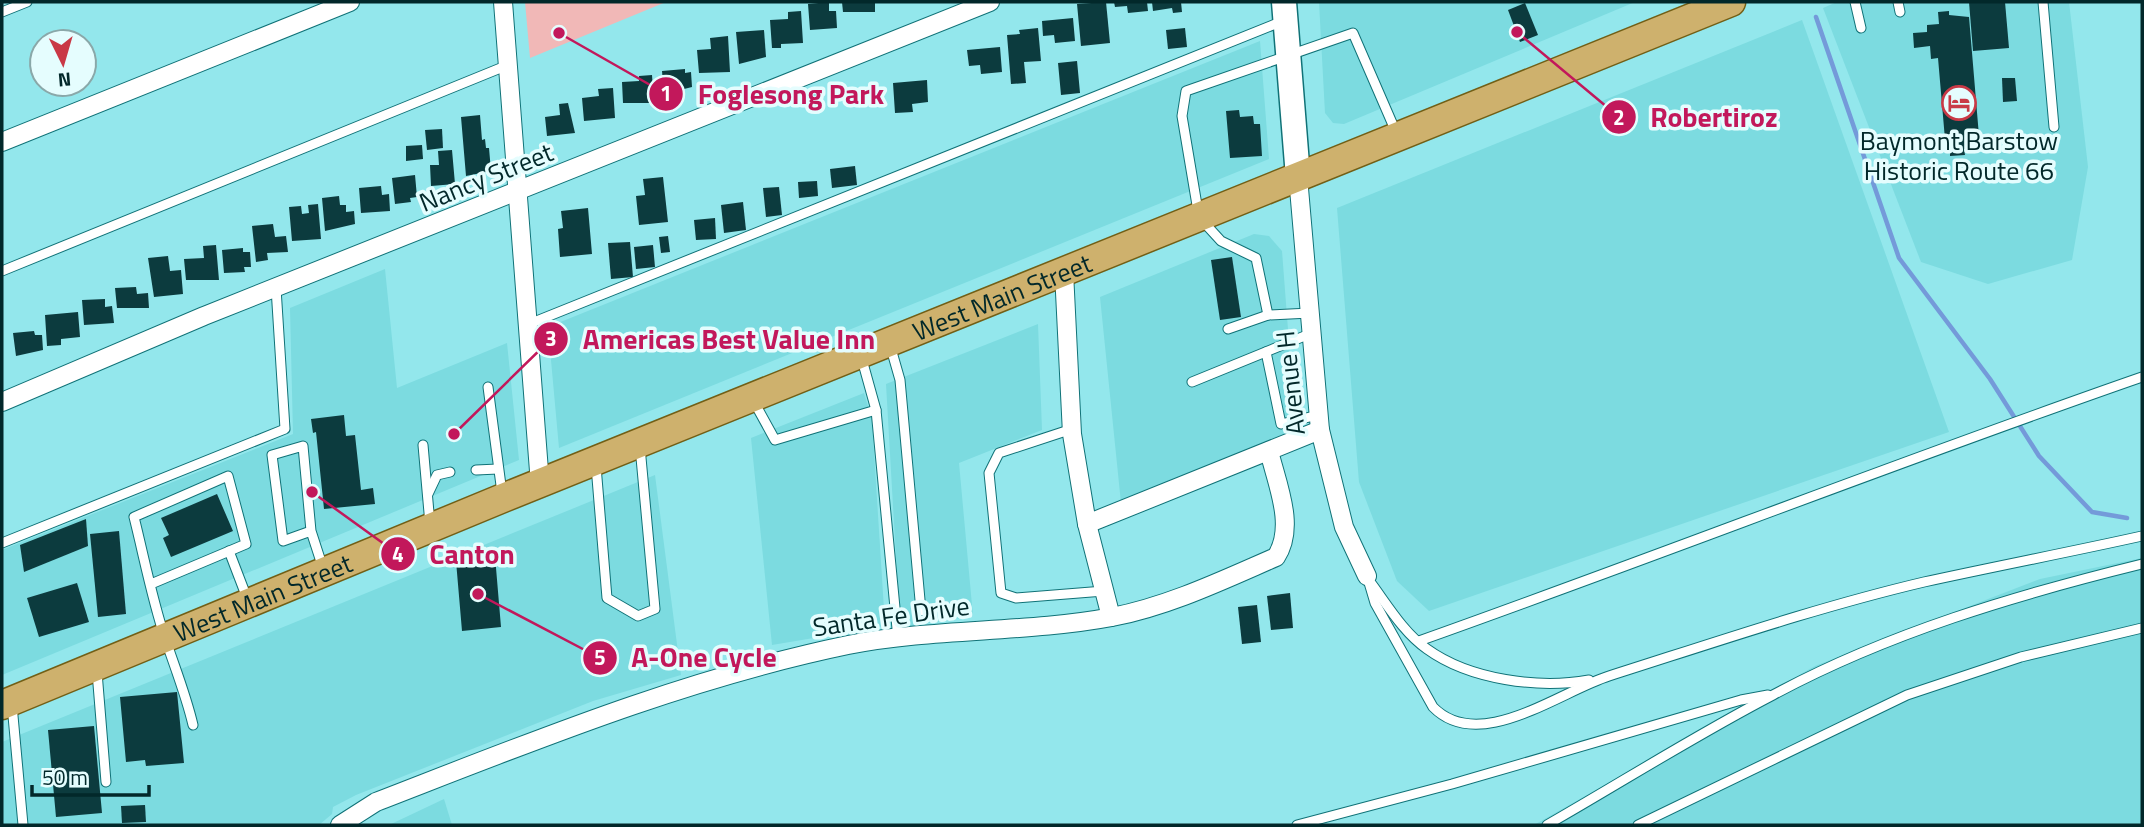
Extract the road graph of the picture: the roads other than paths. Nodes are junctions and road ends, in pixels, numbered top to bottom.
1 (27, 2) edge
2 (350, 2) edge
3 (503, 2) edge
4 (990, 2) edge
5 (1855, 2) edge
6 (1898, 2) edge
7 (2043, 2) edge
8 (1719, 4) edge
9 (1284, 11) edge
10 (2, 12) edge
11 (1899, 12) dead end
12 (1861, 28) dead end
13 (1288, 57) junction
14 (508, 65) junction
15 (2054, 127) dead end
16 (1398, 136) junction
17 (2, 142) edge
18 (1298, 177) junction
19 (519, 193) junction
20 (1199, 217) junction
21 (2, 271) edge
22 (1064, 272) junction
23 (276, 288) junction
24 (1310, 313) junction
25 (1268, 315) junction
26 (529, 324) junction
27 (1228, 329) dead end
28 (1312, 333) junction
29 (889, 342) junction
30 (1266, 352) junction
31 (861, 354) junction
32 (2142, 377) edge
33 (1192, 382) dead end
34 (488, 387) dead end
35 (752, 398) junction
36 (2, 402) edge
37 (876, 410) junction
38 (1319, 423) junction
39 (1072, 429) junction
40 (640, 443) junction
41 (423, 445) dead end
42 (1269, 451) junction
43 (596, 461) junction
44 (498, 469) junction
45 (475, 471) dead end
46 (450, 472) dead end
47 (540, 484) junction
48 (427, 495) junction
49 (503, 498) junction
50 (1087, 524) junction
51 (430, 529) junction
52 (311, 531) junction
53 (2142, 536) edge
54 (2, 543) edge
55 (229, 551) junction
56 (2142, 564) edge
57 (324, 572) junction
58 (1367, 576) junction
59 (151, 584) junction
60 (1104, 591) junction
61 (249, 603) junction
62 (921, 611) dead end
63 (1111, 617) junction
64 (2142, 628) edge
65 (165, 638) junction
66 (898, 639) junction
67 (1419, 641) junction
68 (96, 666) junction
69 (1605, 677) junction
70 (1774, 694) junction
71 (7, 703) edge
72 (193, 725) dead end
73 (106, 782) dead end
74 (23, 825) edge
75 (340, 825) edge
76 (1297, 825) edge
77 (1547, 825) edge
78 (1638, 825) edge

1 - 10 lane
2 - 17 street
3 - 14 street
4 - 19 street, Nancy Street
5 - 12 lane
6 - 11 lane
7 - 15 lane
8 - 16 main road, West Main Street
9 - 13 street
9 - 26 lane
13 - 16 lane
13 - 18 street
13 - 20 lane
14 - 19 street
14 - 21 lane
16 - 18 main road, West Main Street
18 - 20 main road, West Main Street
18 - 24 street, Avenue H
19 - 23 street, Nancy Street
19 - 26 street
20 - 22 main road, West Main Street
20 - 25 lane
22 - 29 main road, West Main Street
22 - 39 street
23 - 36 street, Nancy Street
23 - 54 lane
24 - 25 lane
24 - 28 street, Avenue H
25 - 27 lane
26 - 47 street
28 - 30 lane
28 - 38 street, Avenue H
29 - 31 main road, West Main Street
29 - 62 lane
30 - 33 lane
30 - 38 lane
31 - 35 main road, West Main Street
31 - 37 lane
32 - 67 lane
34 - 44 lane
35 - 37 lane
35 - 40 main road, West Main Street
37 - 66 lane
38 - 42 street
38 - 58 street, Avenue H
39 - 50 street
39 - 60 lane
40 - 43 main road, West Main Street
40 - 43 lane
41 - 48 lane
42 - 50 street
42 - 63 street, Santa Fe Drive
43 - 47 main road, West Main Street
44 - 45 lane
44 - 49 lane
46 - 48 lane
47 - 49 main road, West Main Street
48 - 51 lane
49 - 51 main road, West Main Street
50 - 60 street
51 - 57 main road, West Main Street
52 - 52 lane
52 - 57 lane
53 - 69 lane
55 - 59 lane
55 - 59 lane
55 - 61 lane
56 - 70 lane
57 - 61 main road, West Main Street
58 - 67 lane
58 - 69 lane
59 - 65 lane
60 - 63 street
61 - 65 main road, West Main Street
63 - 66 street, Santa Fe Drive
64 - 78 lane
65 - 68 main road, West Main Street
65 - 72 lane
66 - 75 street, Santa Fe Drive
67 - 69 lane
68 - 71 main road, West Main Street
68 - 73 lane
70 - 76 lane
70 - 77 lane
71 - 74 lane

